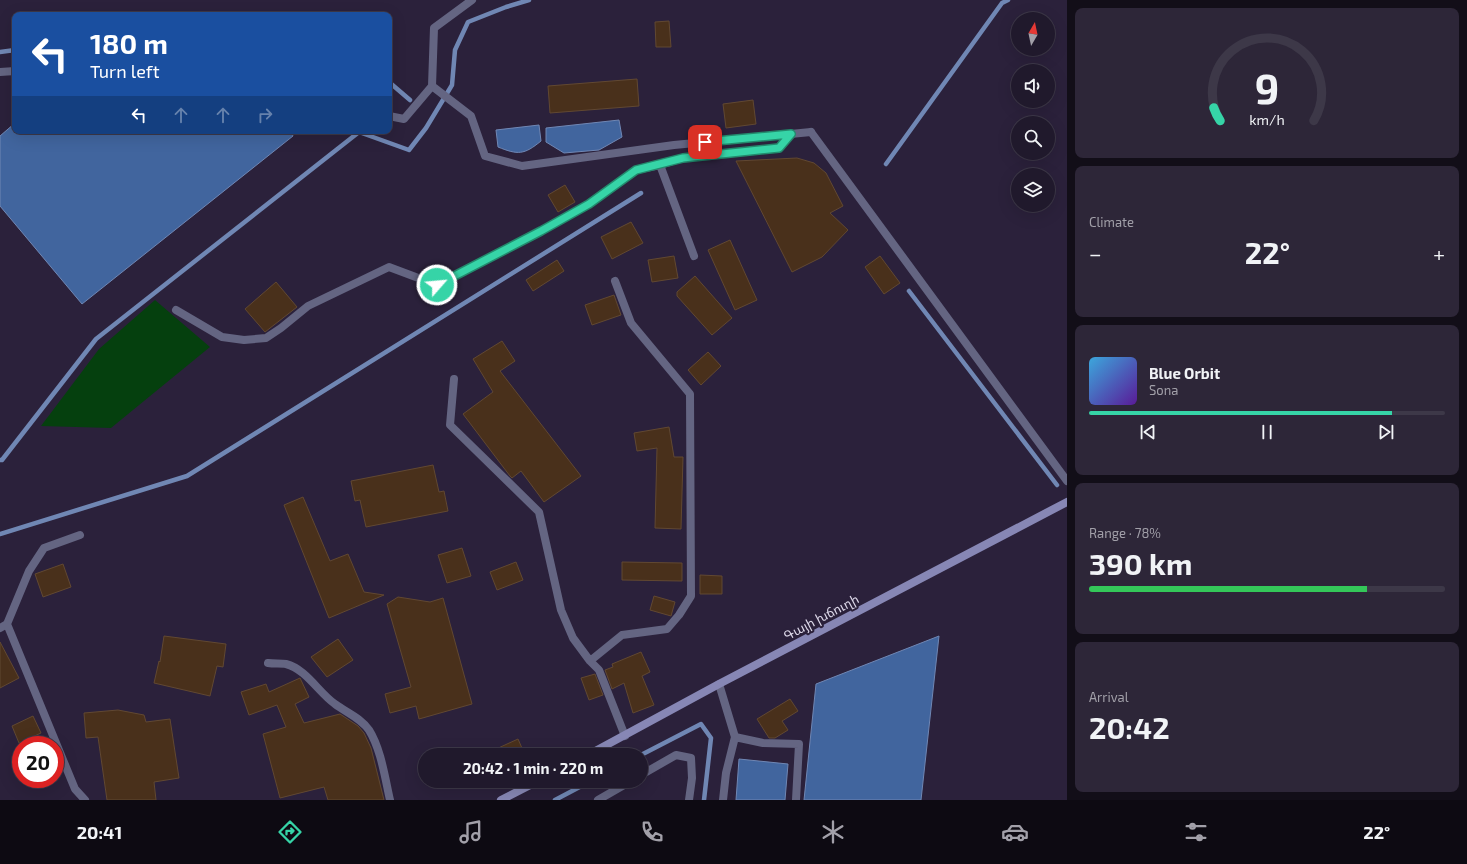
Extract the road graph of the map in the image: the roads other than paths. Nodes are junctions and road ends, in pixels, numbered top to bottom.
1 (472, 0) edge
2 (12, 71) edge
3 (0, 72) edge
4 (434, 88) junction
5 (392, 117) edge
6 (791, 134) junction
7 (660, 165) junction
8 (694, 256) dead end
9 (615, 281) dead end
10 (176, 310) dead end
11 (454, 379) dead end
12 (1067, 481) edge
13 (1067, 502) edge
14 (80, 535) dead end
15 (4, 626) edge
16 (590, 661) junction
17 (268, 663) dead end
18 (719, 684) junction
19 (625, 736) junction
20 (735, 737) junction
21 (602, 748) edge
22 (648, 771) edge
23 (524, 788) edge
24 (619, 788) edge
25 (85, 800) edge
26 (390, 800) edge
27 (501, 800) edge
28 (598, 800) edge
29 (689, 800) edge
30 (723, 800) edge
31 (796, 800) edge

1 - 4 street
2 - 3 street
4 - 5 street
4 - 6 street
6 - 7 street
6 - 12 street
7 - 8 street
7 - 10 street
9 - 16 street
11 - 16 street
13 - 18 main road, Գայի խճուղի
14 - 15 street
15 - 25 street
16 - 19 street
17 - 26 street
18 - 19 main road, Գայի խճուղի
18 - 20 street
19 - 21 main road, Գայի խճուղի
20 - 30 street
20 - 31 street
22 - 29 street
23 - 27 main road
24 - 28 street

